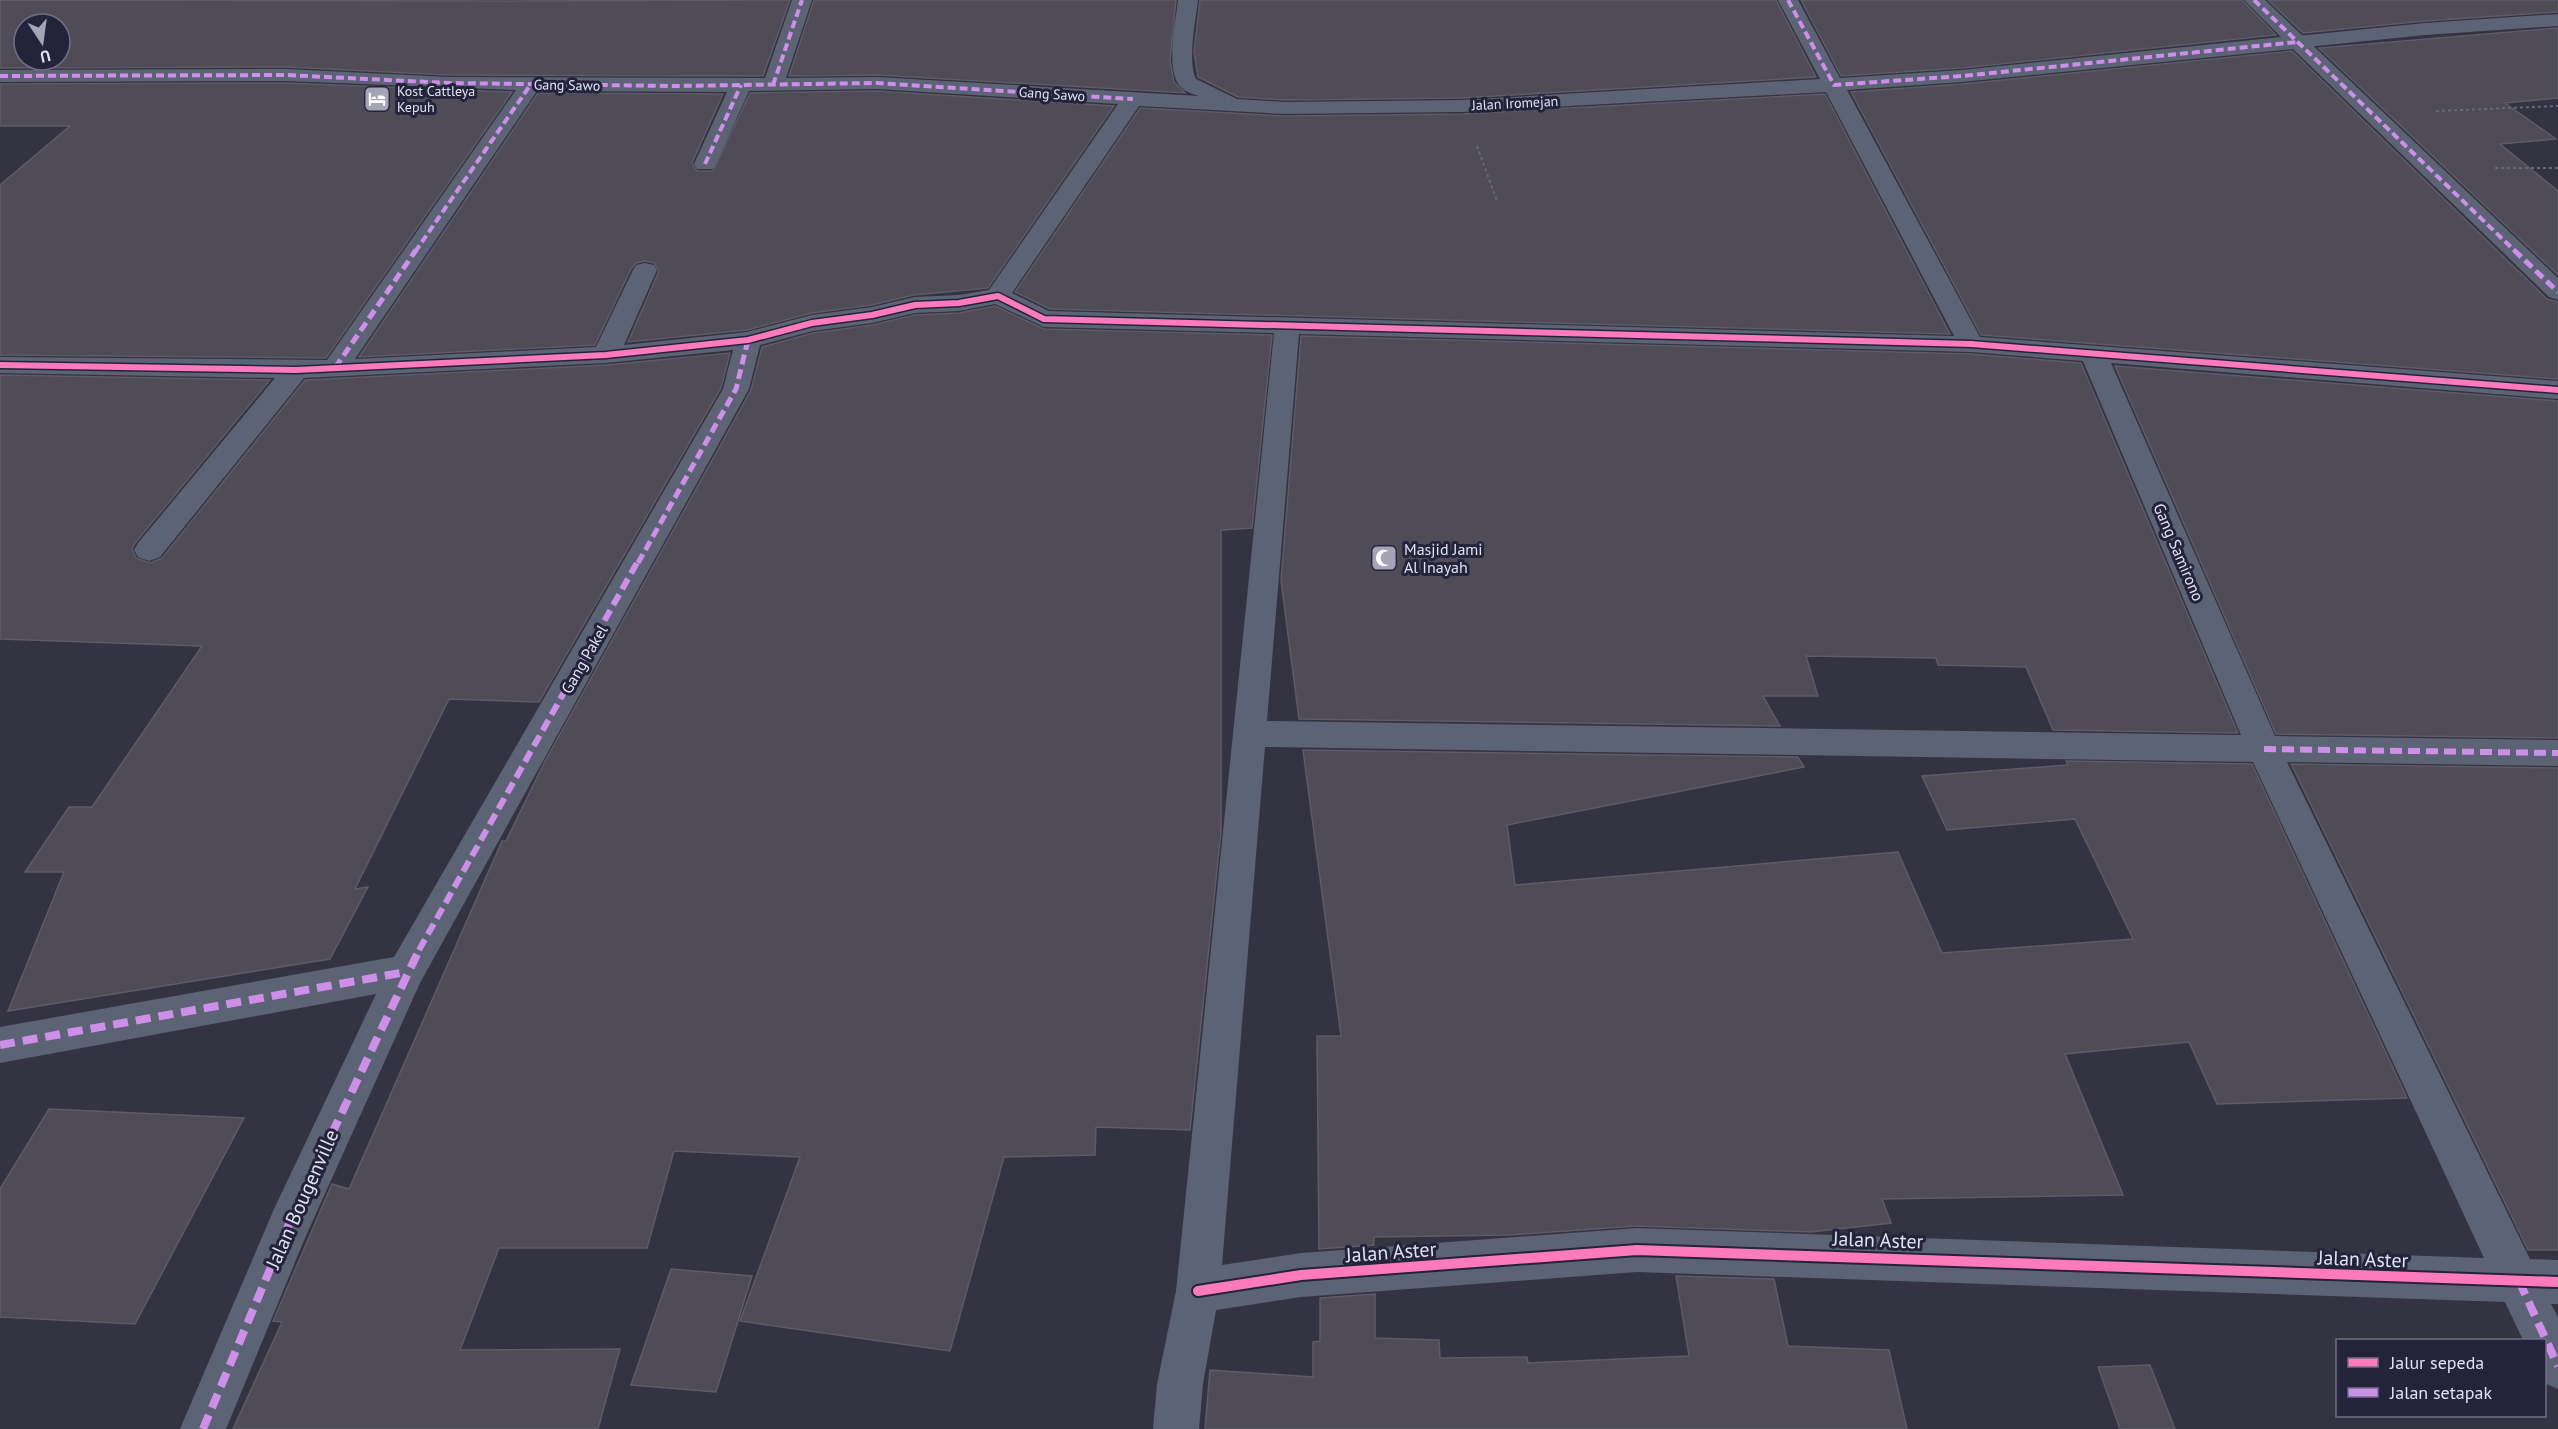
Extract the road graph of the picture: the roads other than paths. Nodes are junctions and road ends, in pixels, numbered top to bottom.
1 (802, 0) edge
2 (1188, 0) edge
3 (1788, 0) edge
4 (2254, 0) edge
5 (2558, 20) edge
6 (2297, 42) junction
7 (0, 76) edge
8 (531, 84) junction
9 (741, 85) junction
10 (773, 85) junction
11 (1834, 85) junction
12 (1133, 99) junction
13 (1233, 105) junction
14 (705, 164) dead end
15 (645, 270) dead end
16 (2558, 291) edge
17 (998, 296) junction
18 (1287, 327) junction
19 (748, 340) junction
20 (1971, 344) junction
21 (606, 354) junction
22 (2094, 355) junction
23 (0, 365) edge
24 (335, 368) junction
25 (296, 370) junction
26 (2558, 390) edge
27 (149, 550) dead end
28 (1249, 734) junction
29 (2264, 749) junction
30 (2558, 753) edge
31 (406, 972) junction
32 (0, 1045) edge
33 (2539, 1282) edge
34 (1198, 1291) junction
35 (2558, 1366) edge
36 (203, 1429) edge
37 (1176, 1429) edge

1 - 10 street
2 - 13 street, Jalan Iromejan
3 - 11 street
4 - 6 street
5 - 6 street, Jalan Iromejan
6 - 11 street, Jalan Iromejan
6 - 16 street
7 - 8 street, Gang Sawo
8 - 9 street, Gang Sawo
8 - 24 street
9 - 10 street, Gang Sawo
9 - 14 street
10 - 12 street, Gang Sawo
11 - 13 street, Jalan Iromejan
11 - 20 street
12 - 13 street, Gang Sawo
12 - 17 street
15 - 21 street
17 - 18 street
17 - 19 street
18 - 20 street
18 - 28 street
19 - 21 street
19 - 31 street, Gang Pakel
20 - 22 street
21 - 24 street
22 - 26 street
22 - 29 street, Gang Samirono
23 - 25 street
24 - 25 street
25 - 27 street
28 - 29 street
28 - 34 street
29 - 30 street
29 - 33 street, Gang Samirono
31 - 32 street
31 - 36 street, Jalan Bougenville
33 - 34 street, Jalan Aster
33 - 35 street, Gang Samirono
34 - 37 street

